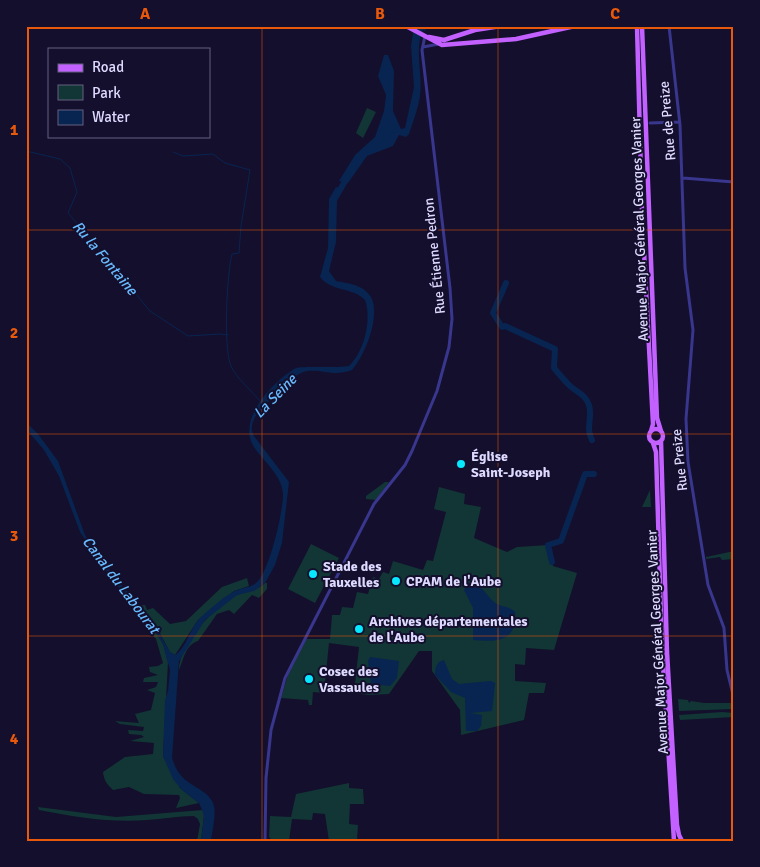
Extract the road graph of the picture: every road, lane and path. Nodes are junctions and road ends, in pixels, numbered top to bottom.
1 (501, 26) edge
2 (575, 26) edge
3 (637, 26) edge
4 (642, 26) edge
5 (669, 27) edge
6 (409, 28) edge
7 (424, 35) junction
8 (456, 37) junction
9 (439, 44) junction
10 (460, 44) junction
11 (422, 47) junction
12 (679, 122) junction
13 (650, 123) dead end
14 (683, 178) junction
15 (734, 182) edge
16 (683, 214) joint
17 (651, 431) junction
18 (661, 431) junction
19 (661, 441) junction
20 (653, 443) junction
21 (665, 642) junction
22 (734, 699) edge
23 (265, 841) edge
24 (676, 841) edge
25 (682, 841) edge

1 - 8 main road
2 - 10 main road
3 - 17 main road
4 - 18 main road, Avenue Major Général Georges Vanier
5 - 12 street, Rue de Preize
6 - 7 main road
7 - 8 main road
7 - 9 main road
7 - 11 street, Rue Étienne Pedron
8 - 10 main road
9 - 10 main road
9 - 11 street
11 - 23 street, Rue Étienne Pedron
12 - 13 street
12 - 14 street, Rue de Preize
14 - 15 street
14 - 16 street, Rue de Preize
16 - 22 street, Rue Preize
17 - 18 main road
17 - 20 main road
18 - 19 main road
19 - 20 main road
19 - 21 main road, Avenue Major Général Georges Vanier
20 - 21 main road
21 - 24 main road
21 - 25 main road, Avenue Major Général Georges Vanier
24 - 25 main road

